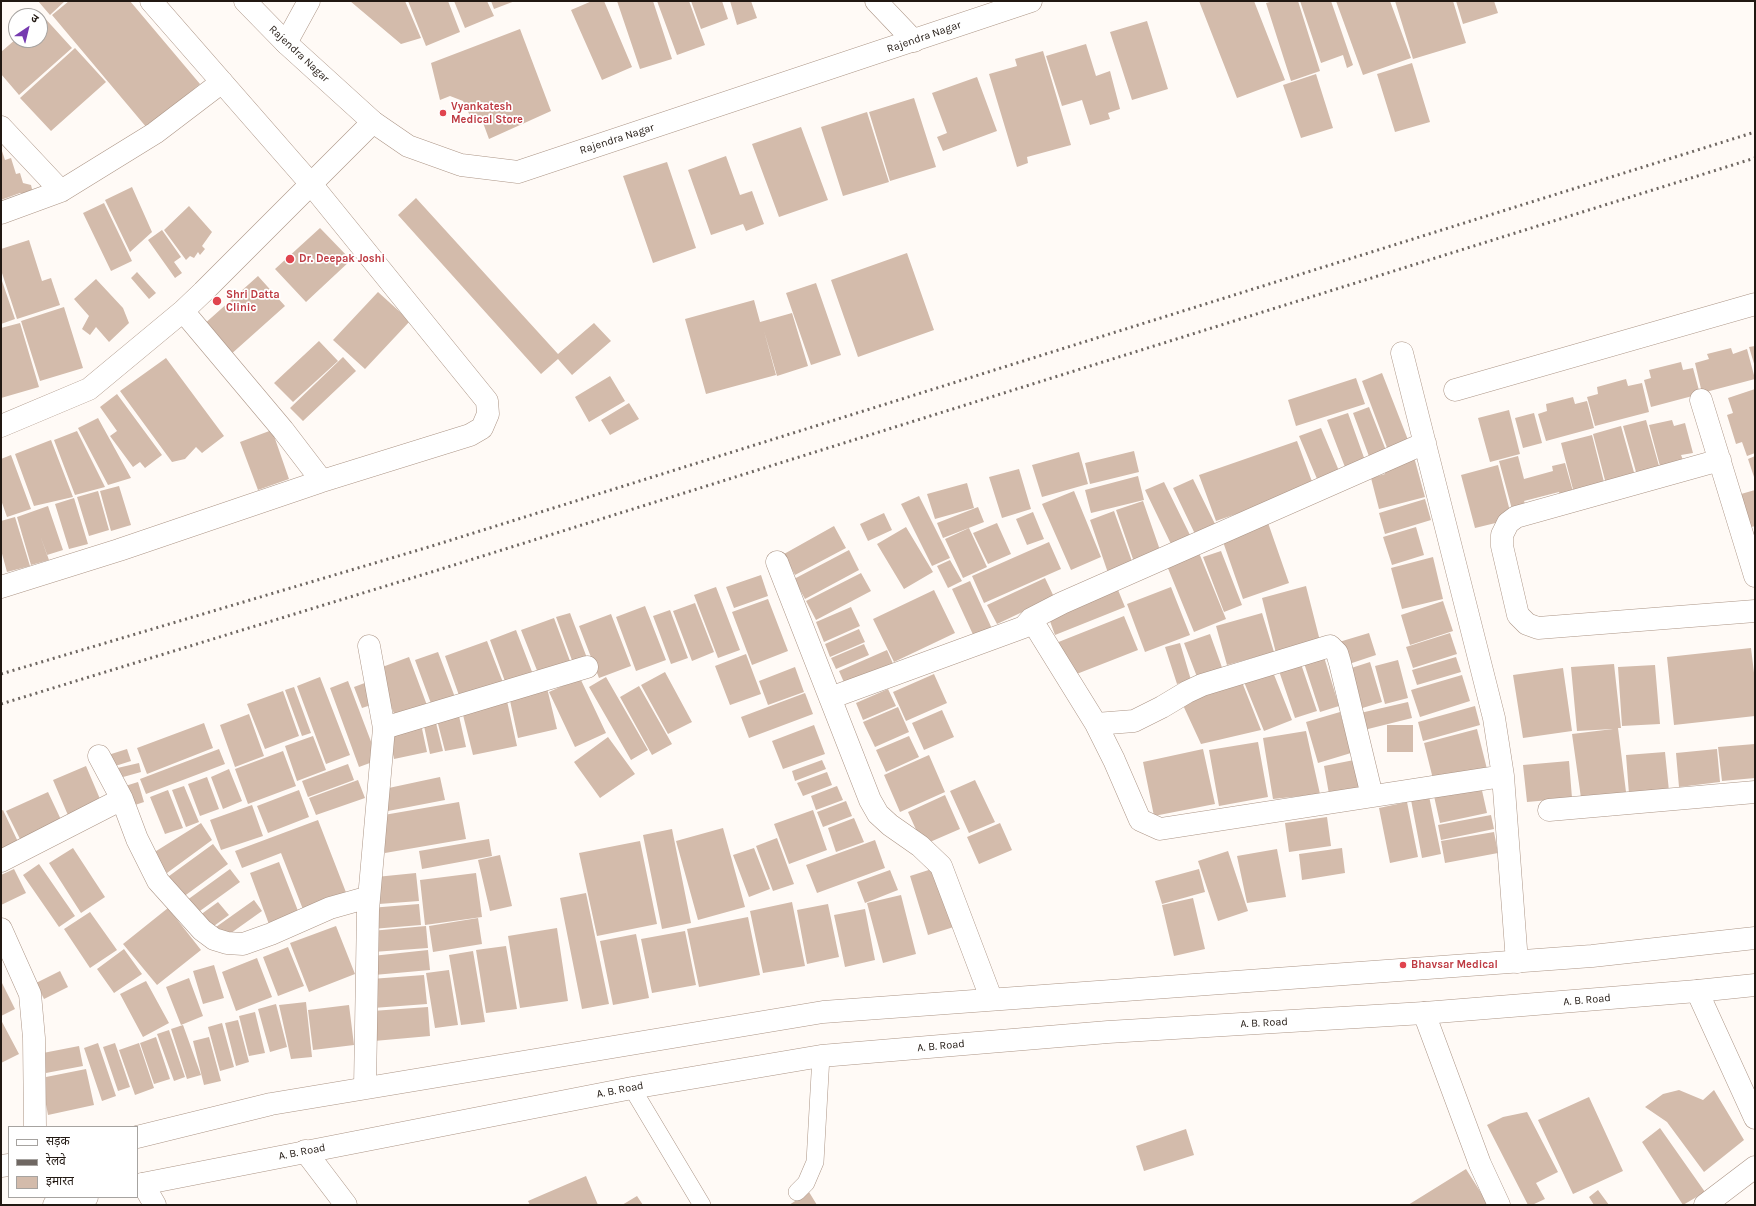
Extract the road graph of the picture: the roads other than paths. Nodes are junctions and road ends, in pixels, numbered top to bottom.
1 (151, 1) edge
2 (245, 1) edge
3 (309, 1) edge
4 (876, 1) edge
5 (1031, 1) edge
6 (914, 41) junction
7 (286, 43) junction
8 (222, 82) junction
9 (373, 122) junction
10 (1, 127) edge
11 (311, 184) junction
12 (61, 191) junction
13 (1, 213) edge
14 (1755, 304) edge
15 (183, 311) junction
16 (1402, 353) dead end
17 (1455, 390) dead end
18 (1701, 400) dead end
19 (1, 426) edge
20 (1425, 443) junction
21 (1720, 460) junction
22 (322, 481) junction
23 (777, 562) dead end
24 (1755, 576) edge
25 (1, 587) edge
26 (1755, 611) edge
27 (1031, 619) junction
28 (369, 646) dead end
29 (587, 667) dead end
30 (830, 698) junction
31 (1096, 724) junction
32 (384, 728) junction
33 (98, 756) dead end
34 (1503, 776) junction
35 (1755, 792) edge
36 (1372, 796) junction
37 (122, 799) junction
38 (1549, 810) dead end
39 (1, 862) edge
40 (369, 897) junction
41 (1, 929) edge
42 (1755, 938) edge
43 (1517, 962) junction
44 (1755, 985) edge
45 (1697, 991) junction
46 (991, 998) junction
47 (1424, 1013) junction
48 (821, 1056) junction
49 (365, 1087) junction
50 (632, 1088) junction
51 (1755, 1118) edge
52 (35, 1126) edge
53 (138, 1137) edge
54 (305, 1151) junction
55 (1755, 1167) edge
56 (140, 1184) edge
57 (797, 1192) dead end
58 (83, 1198) edge
59 (54, 1205) edge
60 (155, 1205) edge
61 (346, 1205) edge
62 (702, 1205) edge
63 (1499, 1205) edge
64 (1705, 1205) edge

1 - 8 street
2 - 7 street, Rajendra Nagar
3 - 7 street
4 - 6 street
5 - 6 street, Rajendra Nagar
6 - 9 street, Rajendra Nagar
7 - 9 street, Rajendra Nagar
8 - 11 street
8 - 12 street
9 - 11 street
10 - 12 street
11 - 15 street
11 - 22 street
12 - 13 street
14 - 17 street
15 - 19 street
15 - 22 street
16 - 20 street
18 - 21 street
20 - 27 street
20 - 34 street
21 - 24 street
21 - 26 street
22 - 25 street
23 - 30 street
27 - 30 street
27 - 31 street
28 - 32 street
29 - 32 street
30 - 46 street
31 - 36 street
31 - 36 street
32 - 40 street
33 - 37 street
34 - 36 street
34 - 43 street
35 - 38 street
37 - 39 street
37 - 40 street
40 - 49 street
41 - 52 street
42 - 43 street
43 - 46 street
44 - 45 street, A. B. Road
45 - 47 street, A. B. Road
45 - 51 street
46 - 49 street
47 - 48 street, A. B. Road
47 - 63 street
48 - 50 street, A. B. Road
48 - 57 lane
49 - 53 street
50 - 54 street, A. B. Road
50 - 62 lane
54 - 56 street, A. B. Road
54 - 61 street
55 - 64 street
56 - 60 street
58 - 59 street

